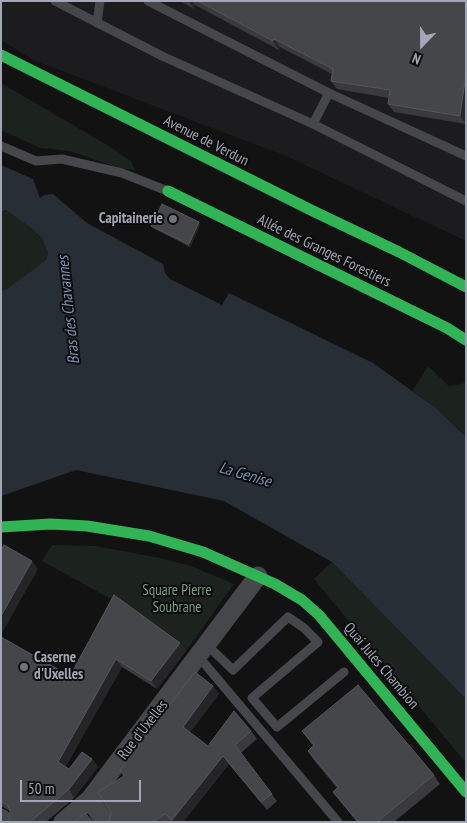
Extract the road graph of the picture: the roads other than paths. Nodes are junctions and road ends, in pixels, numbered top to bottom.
1 (55, 1) edge
2 (100, 1) edge
3 (148, 1) edge
4 (97, 23) junction
5 (1, 55) edge
6 (329, 93) junction
7 (313, 124) junction
8 (1, 146) edge
9 (466, 156) edge
10 (168, 191) joint
11 (466, 201) edge
12 (399, 252) junction
13 (449, 265) dead end
14 (466, 287) edge
15 (466, 340) edge
16 (1, 527) edge
17 (258, 576) junction
18 (203, 651) junction
19 (344, 672) dead end
20 (466, 792) edge
21 (90, 799) junction
22 (1, 818) edge
23 (5, 822) edge
24 (64, 822) edge
25 (105, 822) edge
26 (338, 822) edge

1 - 4 lane
2 - 4 lane
3 - 6 lane
4 - 7 lane
5 - 12 street, Avenue de Verdun
6 - 7 lane
6 - 9 lane
7 - 11 lane
8 - 10 lane
10 - 15 street, Allée des Granges Forestiers
12 - 13 street, Avenue de Verdun
12 - 14 street, Avenue de Verdun
16 - 17 street, Quai Jules Chambion
17 - 18 street, Rue d'Uxelles
17 - 20 street, Quai Jules Chambion
18 - 19 lane
18 - 21 street, Rue d'Uxelles
18 - 26 lane
21 - 24 street, Rue d'Uxelles
21 - 25 street
22 - 23 street

